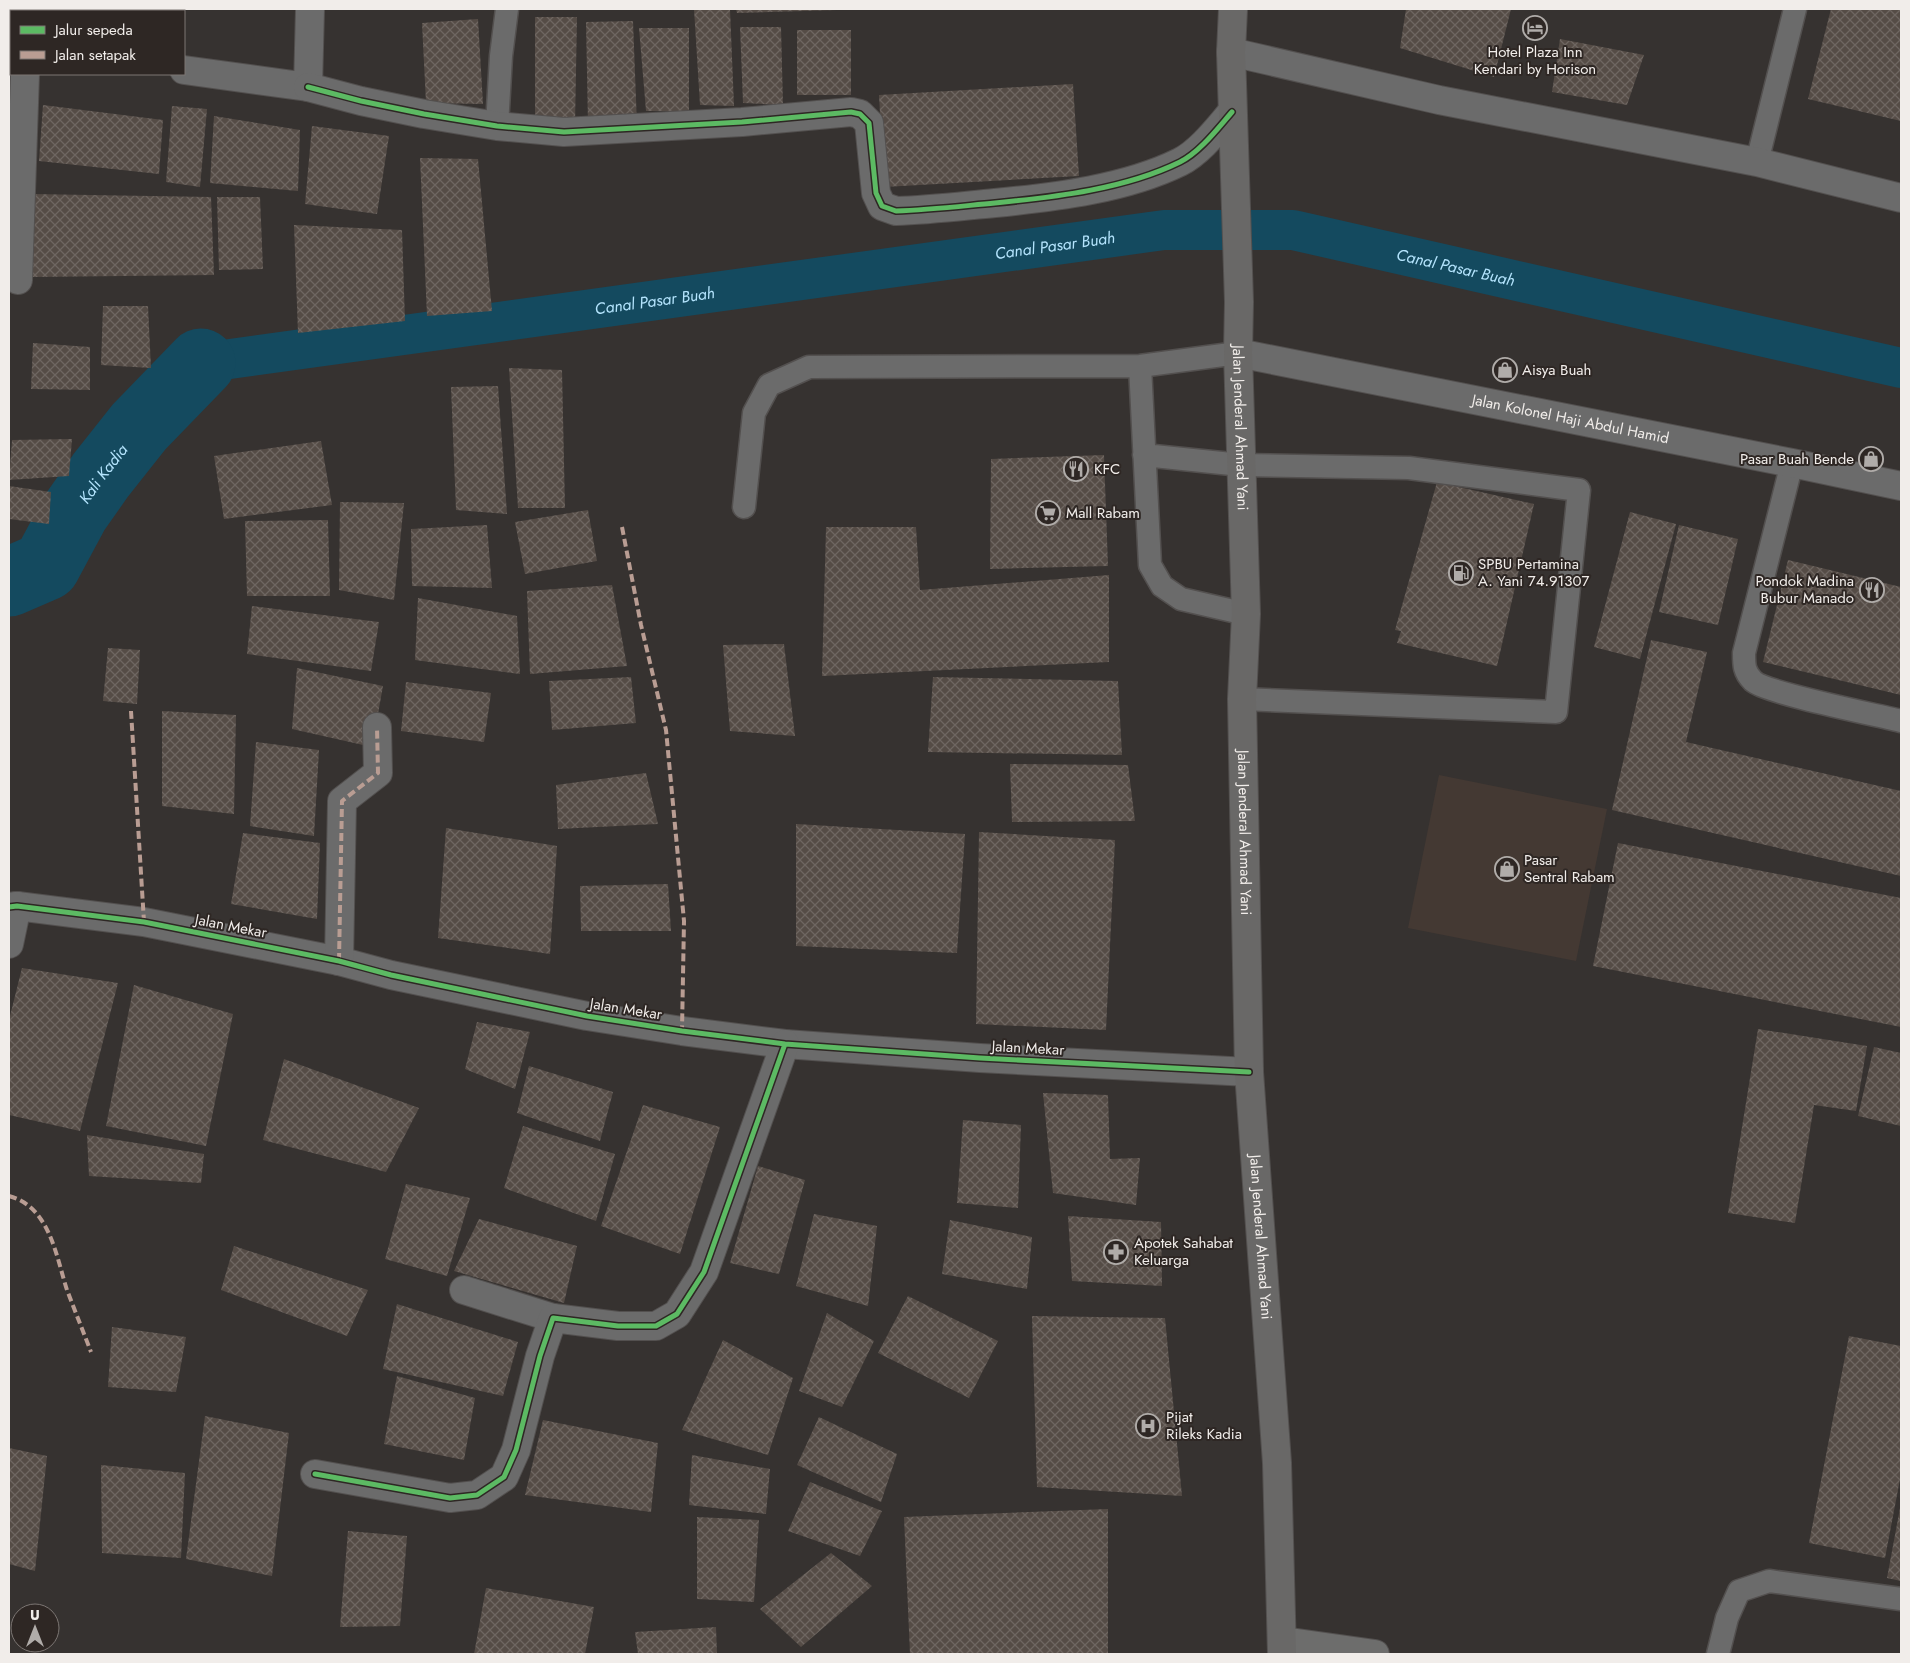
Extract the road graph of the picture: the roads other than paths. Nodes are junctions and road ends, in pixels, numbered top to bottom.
1 (310, 9) edge
2 (507, 9) edge
3 (1233, 9) edge
4 (1795, 9) edge
5 (1231, 52) junction
6 (185, 70) edge
7 (25, 75) edge
8 (308, 87) junction
9 (1232, 112) junction
10 (498, 126) junction
11 (1757, 162) junction
12 (1901, 198) edge
13 (18, 280) dead end
14 (1238, 353) junction
15 (1140, 366) junction
16 (1144, 455) junction
17 (1792, 463) junction
18 (1241, 465) junction
19 (1901, 486) edge
20 (744, 507) dead end
21 (1246, 614) junction
22 (1242, 700) junction
23 (1901, 721) edge
24 (377, 727) dead end
25 (13, 906) edge
26 (9, 944) edge
27 (338, 961) junction
28 (785, 1044) junction
29 (1249, 1072) junction
30 (464, 1290) dead end
31 (553, 1318) junction
32 (315, 1474) dead end
33 (1901, 1599) edge
34 (1282, 1648) edge
35 (1375, 1654) edge
36 (1718, 1654) edge

1 - 8 street
2 - 10 lane
3 - 5 highway, Jalan Jenderal Ahmad Yani
4 - 11 lane
5 - 9 highway, Jalan Jenderal Ahmad Yani
5 - 11 street
6 - 8 street
7 - 13 street
8 - 10 street
9 - 10 street
9 - 14 highway, Jalan Jenderal Ahmad Yani
11 - 12 street
14 - 15 lane
14 - 17 street, Jalan Kolonel Haji Abdul Hamid
14 - 18 highway, Jalan Jenderal Ahmad Yani
15 - 16 lane
15 - 20 lane
16 - 18 lane
16 - 21 lane
17 - 19 street, Jalan Kolonel Haji Abdul Hamid
17 - 23 lane
18 - 21 highway, Jalan Jenderal Ahmad Yani
18 - 22 lane
21 - 22 highway, Jalan Jenderal Ahmad Yani
22 - 29 highway, Jalan Jenderal Ahmad Yani
24 - 27 street
25 - 26 street
25 - 27 street, Jalan Mekar
27 - 28 street, Jalan Mekar
28 - 29 street, Jalan Mekar
28 - 31 street
29 - 34 highway, Jalan Jenderal Ahmad Yani
30 - 31 street
31 - 32 street
33 - 36 lane
34 - 35 street

